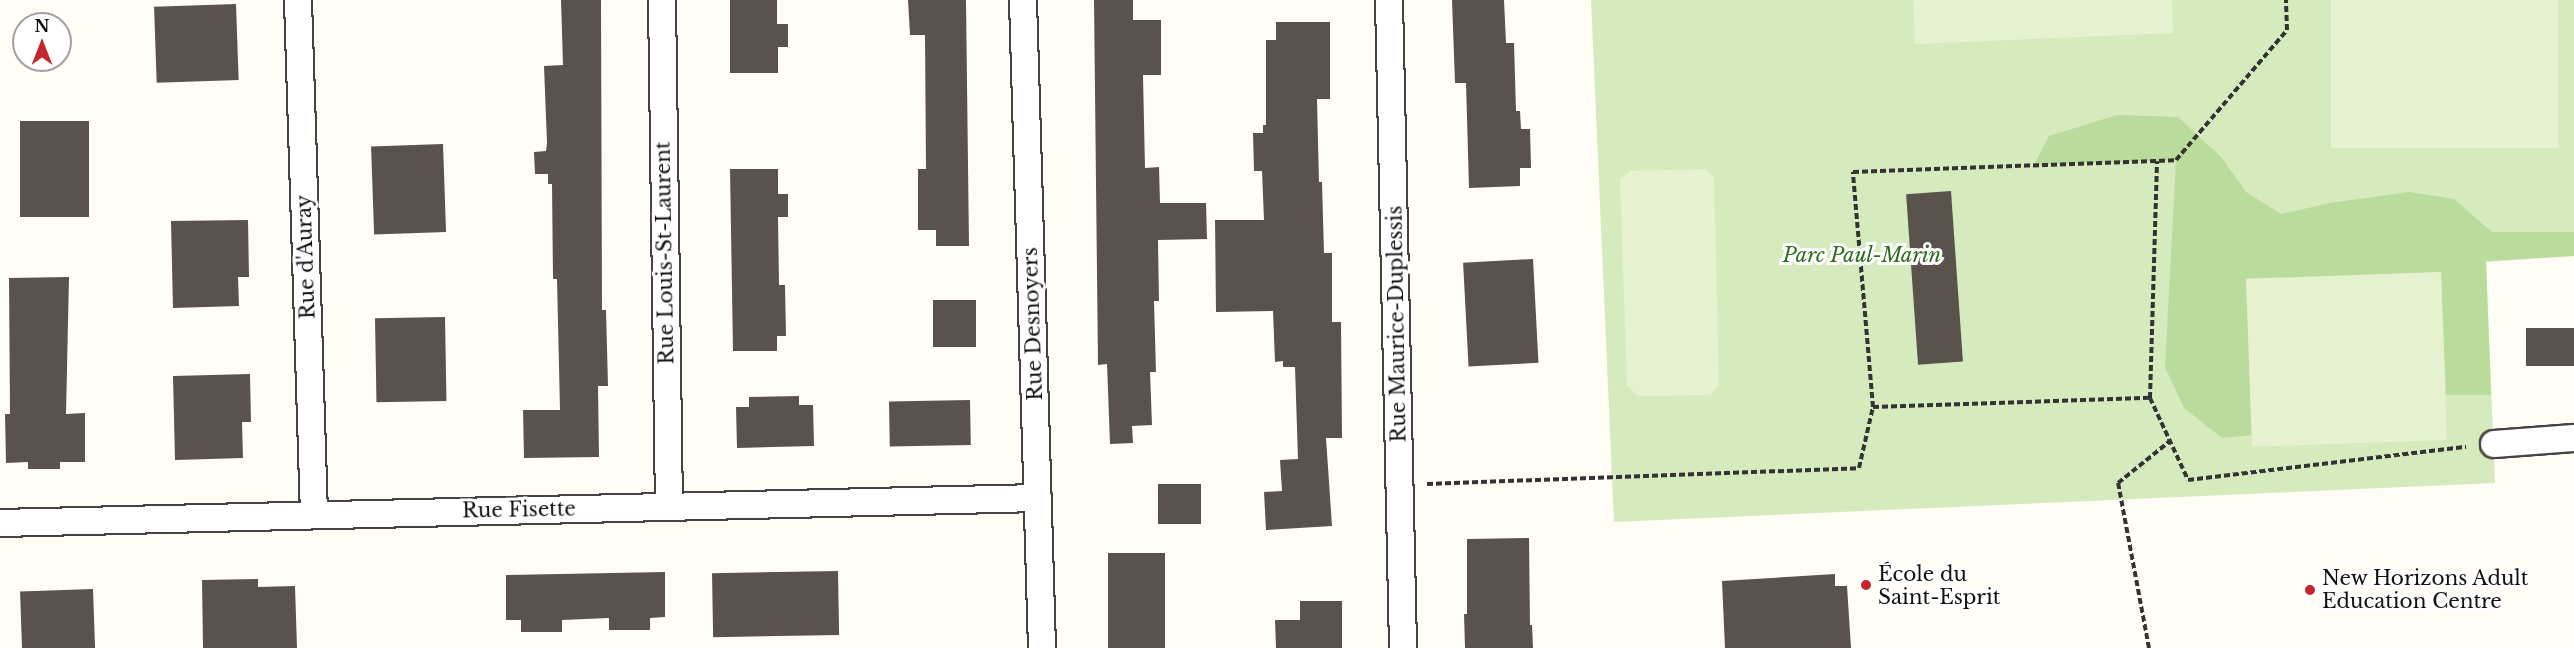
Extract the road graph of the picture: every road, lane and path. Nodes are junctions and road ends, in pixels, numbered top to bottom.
1 (298, 0) edge
2 (662, 0) edge
3 (1023, 0) edge
4 (1389, 0) edge
5 (2286, 0) edge
6 (2157, 161) junction
7 (2150, 398) junction
8 (1873, 407) junction
9 (2574, 438) edge
10 (2170, 441) junction
11 (2494, 444) joint
12 (1401, 485) junction
13 (1038, 498) junction
14 (669, 506) junction
15 (314, 515) junction
16 (0, 523) edge
17 (1042, 648) edge
18 (1403, 648) edge
19 (2149, 648) edge

1 - 15 street, Rue d'Auray
2 - 14 street, Rue Louis-St-Laurent
3 - 13 street, Rue Desnoyers
4 - 12 street, Rue Maurice-Duplessis
5 - 6 path
6 - 7 path
6 - 8 path
7 - 8 path
7 - 10 path
8 - 12 path
9 - 11 street
10 - 11 path
10 - 19 path
12 - 18 street, Rue Maurice-Duplessis
13 - 14 street, Rue Fisette
13 - 17 street, Rue Desnoyers
14 - 15 street, Rue Fisette
15 - 16 street, Rue Fisette

